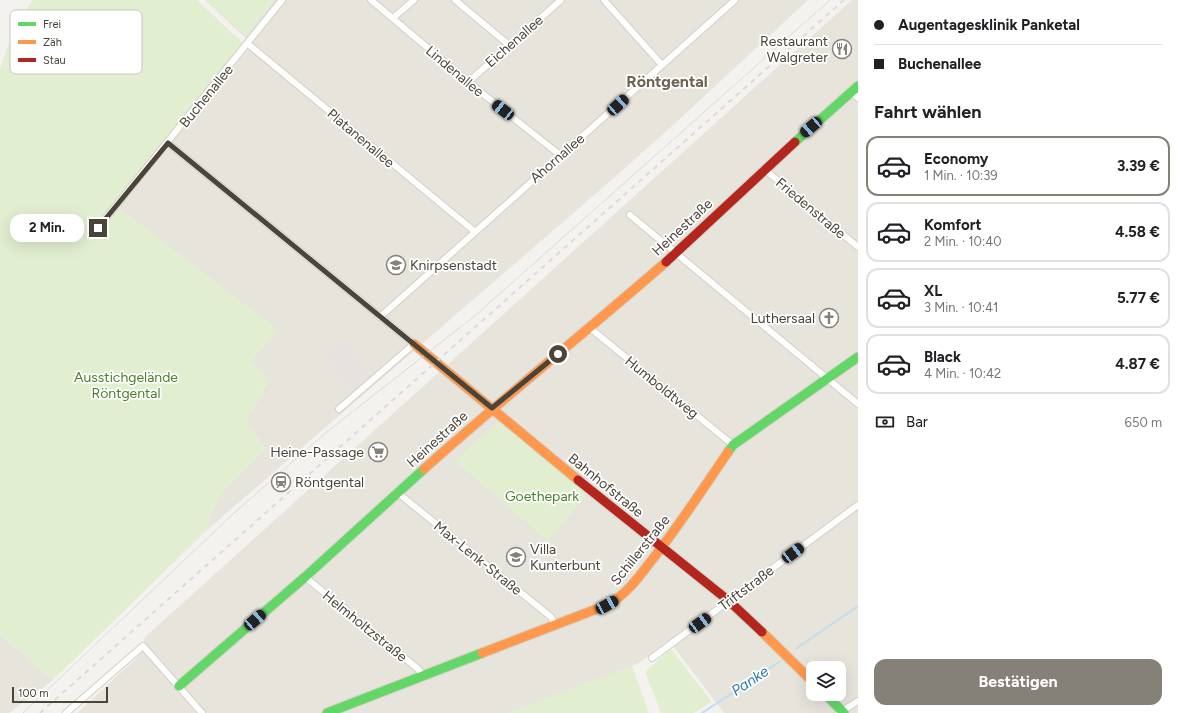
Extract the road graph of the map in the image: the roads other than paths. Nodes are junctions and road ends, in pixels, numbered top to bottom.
1 (282, 0) edge
2 (371, 0) edge
3 (414, 0) edge
4 (455, 0) edge
5 (561, 0) edge
6 (604, 0) edge
7 (735, 0) edge
8 (393, 18) junction
9 (248, 44) junction
10 (509, 45) junction
11 (662, 65) junction
12 (468, 82) junction
13 (858, 86) edge
14 (854, 95) edge
15 (168, 143) junction
16 (560, 155) junction
17 (764, 169) junction
18 (630, 215) dead end
19 (98, 228) dead end
20 (474, 231) junction
21 (858, 247) edge
22 (676, 253) junction
23 (380, 317) junction
24 (590, 328) junction
25 (414, 344) junction
26 (858, 356) edge
27 (828, 378) junction
28 (858, 404) edge
29 (339, 408) dead end
30 (492, 408) junction
31 (733, 445) junction
32 (398, 493) junction
33 (858, 505) edge
34 (662, 548) junction
35 (304, 577) junction
36 (729, 601) junction
37 (555, 625) junction
38 (652, 658) dead end
39 (806, 675) edge
40 (424, 676) junction
41 (179, 686) junction
42 (832, 701) edge
43 (858, 701) edge
44 (842, 712) edge
45 (66, 713) edge
46 (202, 713) edge
47 (327, 713) edge

1 - 9 street, Buchenallee
2 - 8 street, Lindenallee
3 - 8 street
4 - 10 street
5 - 10 street, Eichenallee
6 - 11 street
7 - 11 street, Ahornallee
8 - 12 street, Lindenallee
9 - 15 street, Buchenallee
9 - 20 street, Platanenallee
10 - 12 street, Eichenallee
11 - 16 street, Ahornallee
12 - 16 street, Lindenallee
13 - 14 street, Heinestraße
14 - 17 street, Heinestraße
15 - 19 street, Buchenallee
15 - 23 street
16 - 20 street, Ahornallee
17 - 21 street, Friedenstraße
17 - 22 street, Heinestraße
18 - 22 street
20 - 23 street, Ahornallee
22 - 24 street, Heinestraße
22 - 27 street
23 - 25 street
24 - 30 street, Heinestraße
24 - 31 street, Humboldtweg
25 - 29 street
25 - 30 street, Bahnhofstraße
26 - 27 street, Schillerstraße
27 - 28 street
27 - 31 street, Schillerstraße
30 - 32 street, Heinestraße
30 - 34 street, Bahnhofstraße
31 - 34 street, Schillerstraße
32 - 35 street, Heinestraße
32 - 37 street, Max-Lenk-Straße
33 - 36 street, Triftstraße
34 - 36 street, Bahnhofstraße
34 - 37 street, Schillerstraße
35 - 40 street, Helmholtzstraße
35 - 41 street, Heinestraße
36 - 38 street, Triftstraße
36 - 39 street, Bahnhofstraße
37 - 40 street, Schillerstraße
40 - 47 street, Schillerstraße
41 - 45 street
41 - 46 street
42 - 44 street
43 - 44 street

